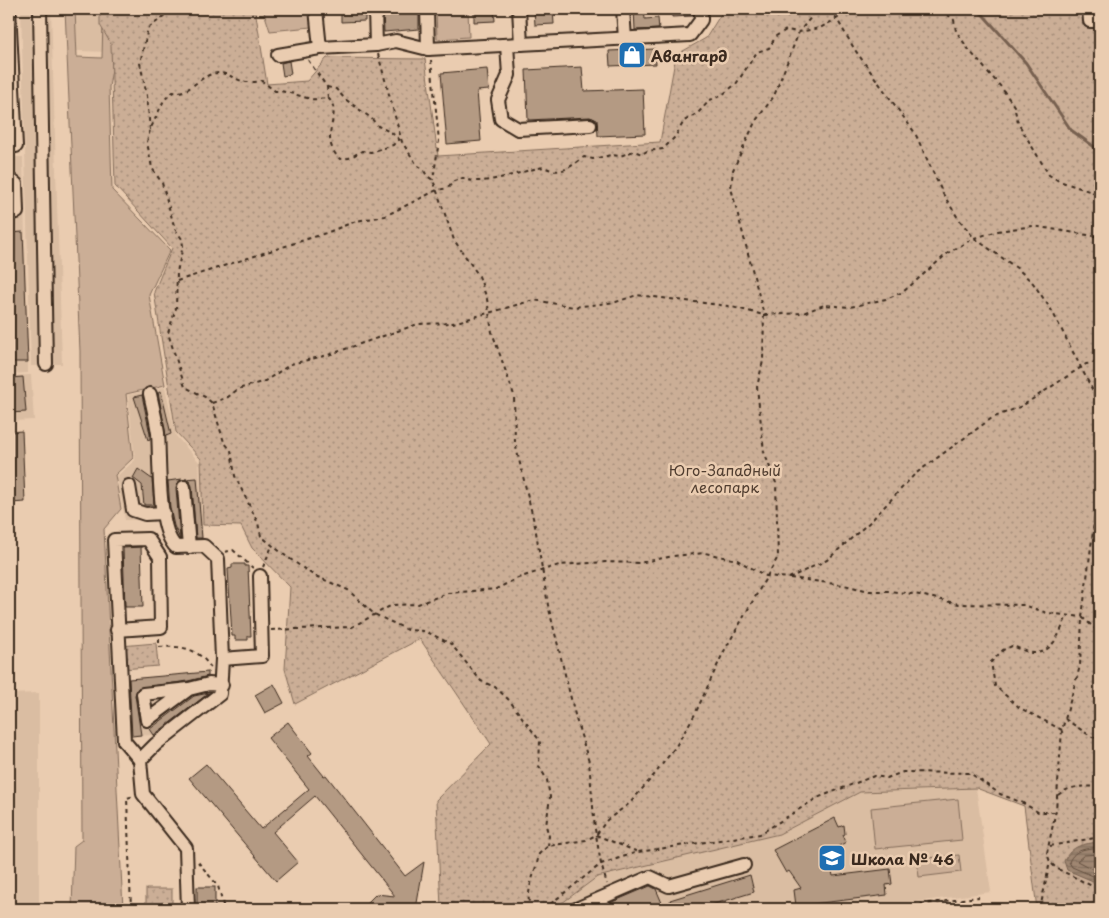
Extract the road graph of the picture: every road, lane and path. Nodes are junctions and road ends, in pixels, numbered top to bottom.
1 (9, 9) edge
2 (40, 9) edge
3 (165, 9) edge
4 (316, 9) edge
5 (375, 9) edge
6 (427, 9) edge
7 (519, 9) edge
8 (623, 9) edge
9 (701, 9) edge
10 (814, 9) edge
11 (831, 9) edge
12 (854, 9) edge
13 (941, 9) edge
14 (1089, 9) edge
15 (836, 18) junction
16 (1100, 21) edge
17 (799, 32) junction
18 (625, 39) junction
19 (520, 44) junction
20 (376, 45) junction
21 (507, 45) junction
22 (320, 48) junction
23 (428, 49) junction
24 (278, 55) dead end
25 (309, 64) dead end
26 (327, 87) junction
27 (328, 98) junction
28 (590, 125) dead end
29 (150, 130) junction
30 (399, 139) junction
31 (402, 142) junction
32 (16, 146) dead end
33 (9, 179) edge
34 (432, 180) junction
35 (437, 190) junction
36 (1100, 197) edge
37 (9, 213) edge
38 (1100, 237) edge
39 (974, 238) junction
40 (177, 281) junction
41 (489, 313) junction
42 (764, 315) junction
43 (1100, 362) edge
44 (46, 364) dead end
45 (1081, 368) junction
46 (150, 394) dead end
47 (212, 403) junction
48 (1100, 437) edge
49 (1100, 454) edge
50 (129, 486) dead end
51 (184, 487) dead end
52 (164, 514) junction
53 (272, 545) junction
54 (189, 547) junction
55 (218, 559) junction
56 (543, 569) junction
57 (260, 576) junction
58 (766, 576) junction
59 (789, 578) junction
60 (374, 614) junction
61 (1067, 616) junction
62 (1082, 617) junction
63 (117, 630) junction
64 (280, 630) dead end
65 (1100, 633) edge
66 (159, 647) dead end
67 (222, 659) junction
68 (212, 670) dead end
69 (222, 685) junction
70 (189, 689) dead end
71 (1065, 719) junction
72 (1062, 730) junction
73 (1100, 738) edge
74 (140, 760) junction
75 (1100, 787) edge
76 (143, 794) junction
77 (1058, 795) junction
78 (1056, 812) junction
79 (596, 835) junction
80 (1100, 837) edge
81 (548, 846) junction
82 (1050, 846) junction
83 (186, 848) junction
84 (638, 852) junction
85 (1050, 862) junction
86 (600, 864) junction
87 (744, 865) dead end
88 (604, 875) dead end
89 (1100, 890) edge
90 (979, 897) dead end
91 (941, 903) junction
92 (131, 909) edge
93 (188, 909) edge
94 (224, 909) edge
95 (526, 909) edge
96 (544, 909) edge
97 (576, 909) edge
98 (881, 909) edge
99 (937, 909) edge
100 (1040, 909) edge

1 - 32 lane
2 - 44 lane
3 - 29 path
4 - 22 lane
5 - 20 lane
6 - 23 lane
7 - 19 lane
8 - 18 lane
9 - 18 lane
10 - 17 path
11 - 15 path
12 - 15 path
13 - 36 path
14 - 16 lane
15 - 17 path
15 - 39 path
17 - 35 path
17 - 42 path
18 - 19 lane
19 - 21 lane
20 - 22 lane
20 - 23 lane
20 - 31 path
21 - 23 lane
21 - 28 lane
22 - 24 lane
23 - 34 path
25 - 26 path
26 - 27 path
26 - 30 path
27 - 29 path
27 - 30 path
29 - 40 path
30 - 31 path
31 - 34 path
33 - 37 lane
34 - 35 path
35 - 40 path
35 - 41 path
38 - 39 path
39 - 42 path
39 - 45 path
40 - 47 path
41 - 42 path
41 - 47 path
41 - 56 path
42 - 58 path
43 - 45 path
45 - 48 path
45 - 59 path
46 - 52 lane
47 - 53 path
49 - 62 path
50 - 52 lane
51 - 54 lane
52 - 54 lane
53 - 57 path
53 - 60 path
54 - 55 lane
55 - 57 path
55 - 67 lane
56 - 58 path
56 - 60 path
56 - 79 path
57 - 67 lane
58 - 59 path
58 - 79 path
59 - 61 path
60 - 64 path
60 - 81 path
61 - 62 path
61 - 72 path
62 - 65 path
62 - 71 path
63 - 63 lane
63 - 74 lane
66 - 68 path
67 - 69 lane
69 - 70 lane
69 - 74 lane
71 - 72 path
71 - 73 path
72 - 77 path
74 - 76 lane
75 - 77 path
76 - 83 lane
76 - 92 path
77 - 78 path
78 - 82 path
78 - 84 path
79 - 81 path
79 - 84 path
79 - 86 path
80 - 82 path
81 - 95 path
82 - 85 path
83 - 93 lane
83 - 94 path
84 - 86 path
85 - 89 path
85 - 100 path
86 - 88 path
86 - 96 path
87 - 97 lane
90 - 91 path
91 - 98 path
91 - 99 path

